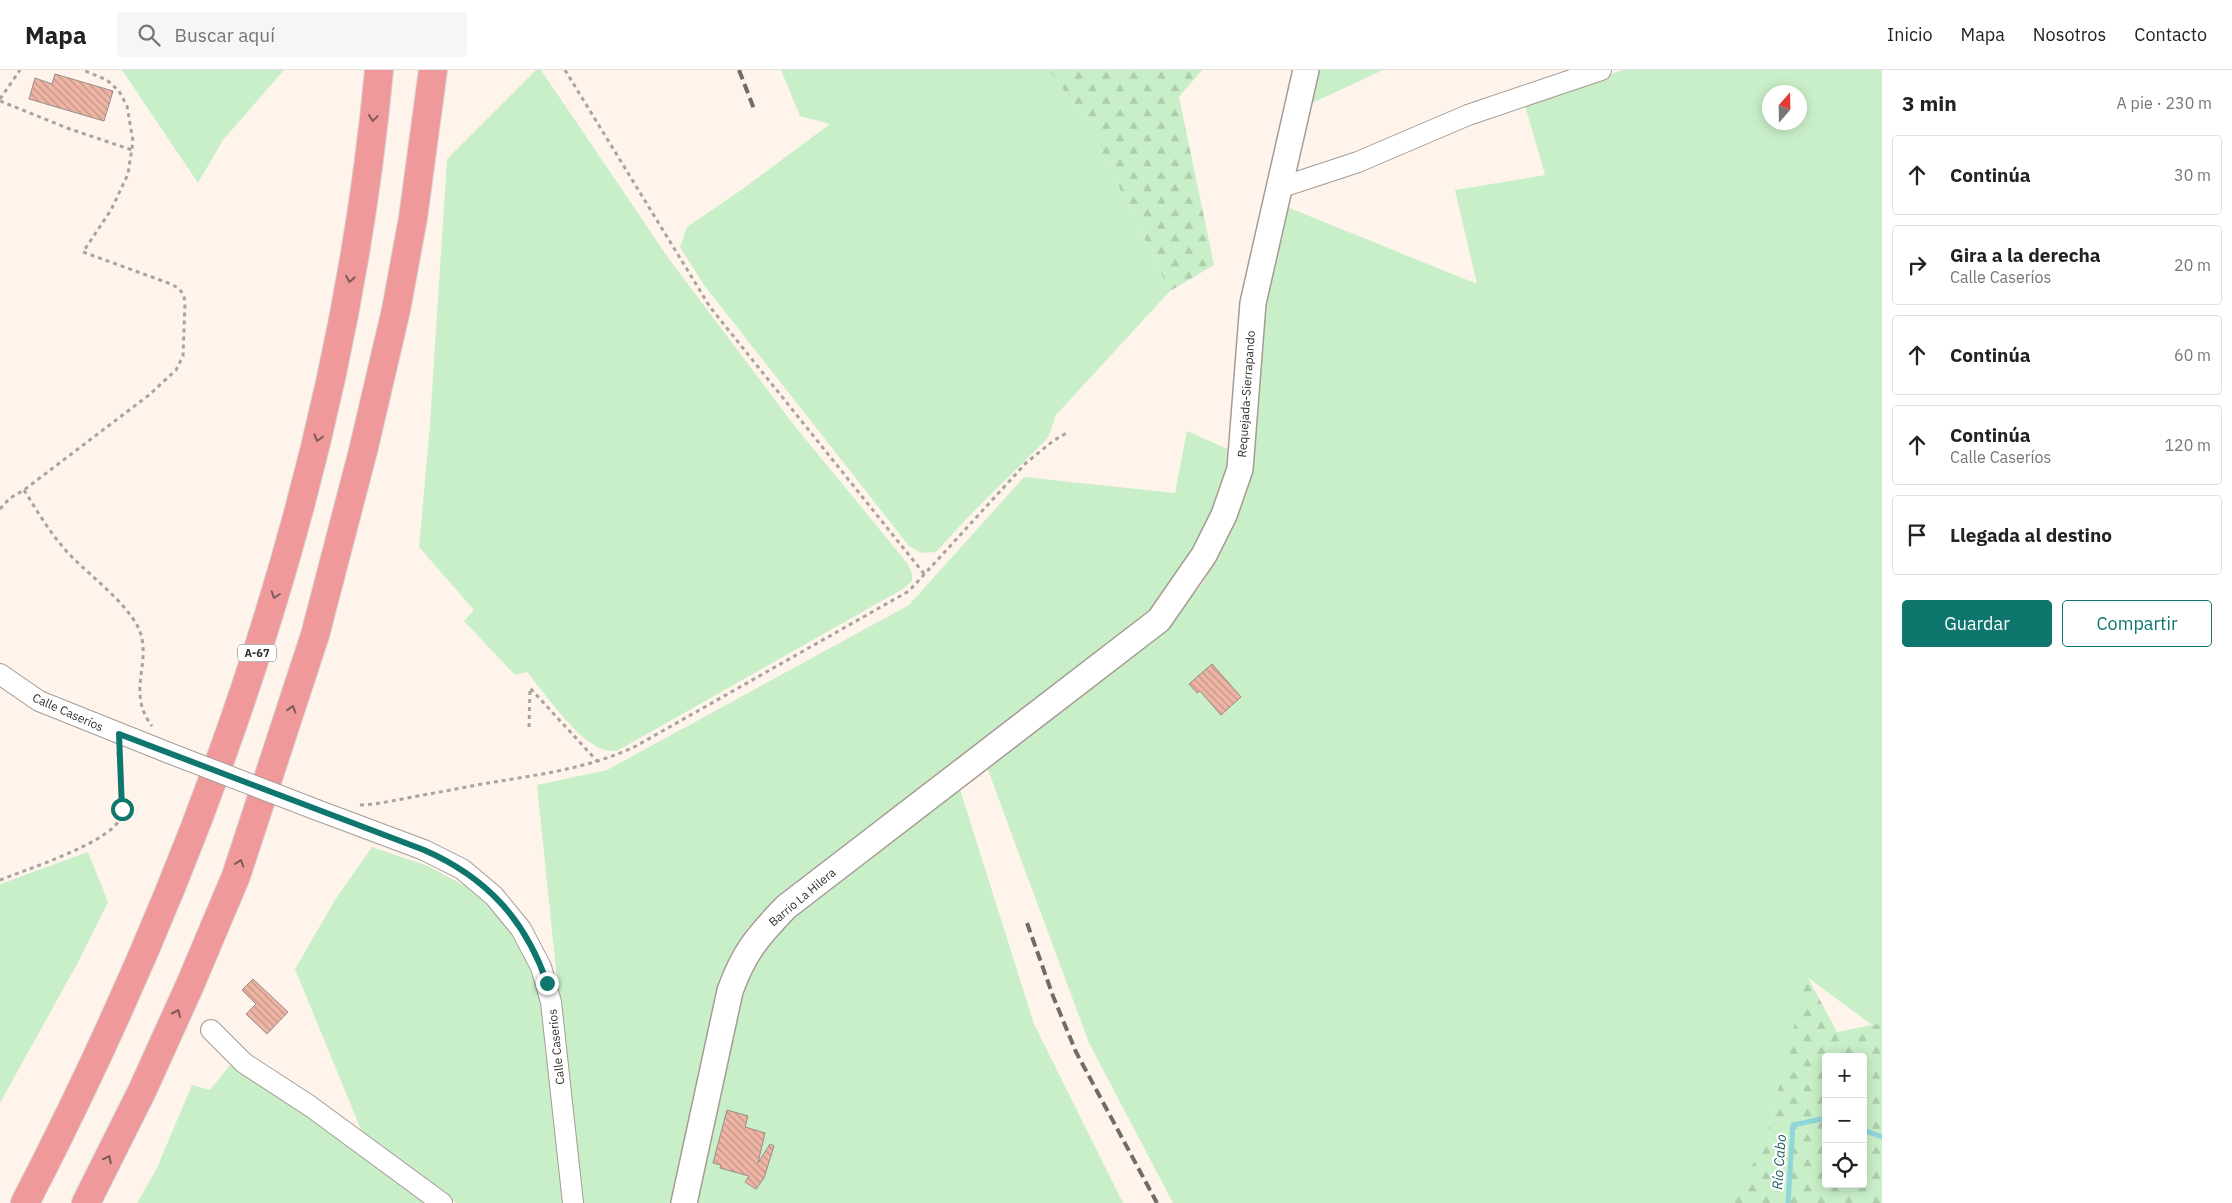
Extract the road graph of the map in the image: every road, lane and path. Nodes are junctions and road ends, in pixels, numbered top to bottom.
1 (20, 70) edge
2 (83, 70) edge
3 (379, 70) edge
4 (433, 70) edge
5 (565, 70) edge
6 (1306, 70) edge
7 (1601, 70) edge
8 (0, 100) edge
9 (132, 150) junction
10 (1279, 188) junction
11 (1068, 432) dead end
12 (24, 490) junction
13 (0, 509) edge
14 (925, 575) junction
15 (0, 674) edge
16 (530, 727) dead end
17 (154, 728) dead end
18 (119, 734) junction
19 (998, 743) joint
20 (597, 761) junction
21 (357, 805) dead end
22 (0, 880) edge
23 (211, 1030) dead end
24 (25, 1203) edge
25 (86, 1203) edge
26 (442, 1203) edge
27 (573, 1203) edge
28 (684, 1203) edge

1 - 8 path
2 - 9 path
3 -> 24 highway, A-67
25 -> 4 highway
5 - 14 path
6 - 10 street, Requejada-Sierrapando
7 - 10 street
8 - 9 path
9 - 12 path
10 - 19 street, Requejada-Sierrapando
11 - 14 path
12 - 13 path
12 - 17 path
14 - 20 path
15 - 18 street, Calle Caseríos
16 - 20 path
18 - 22 path
18 - 27 street, Calle Caseríos, bridge
19 - 28 street, Barrio La Hilera
20 - 21 path
23 - 26 street

